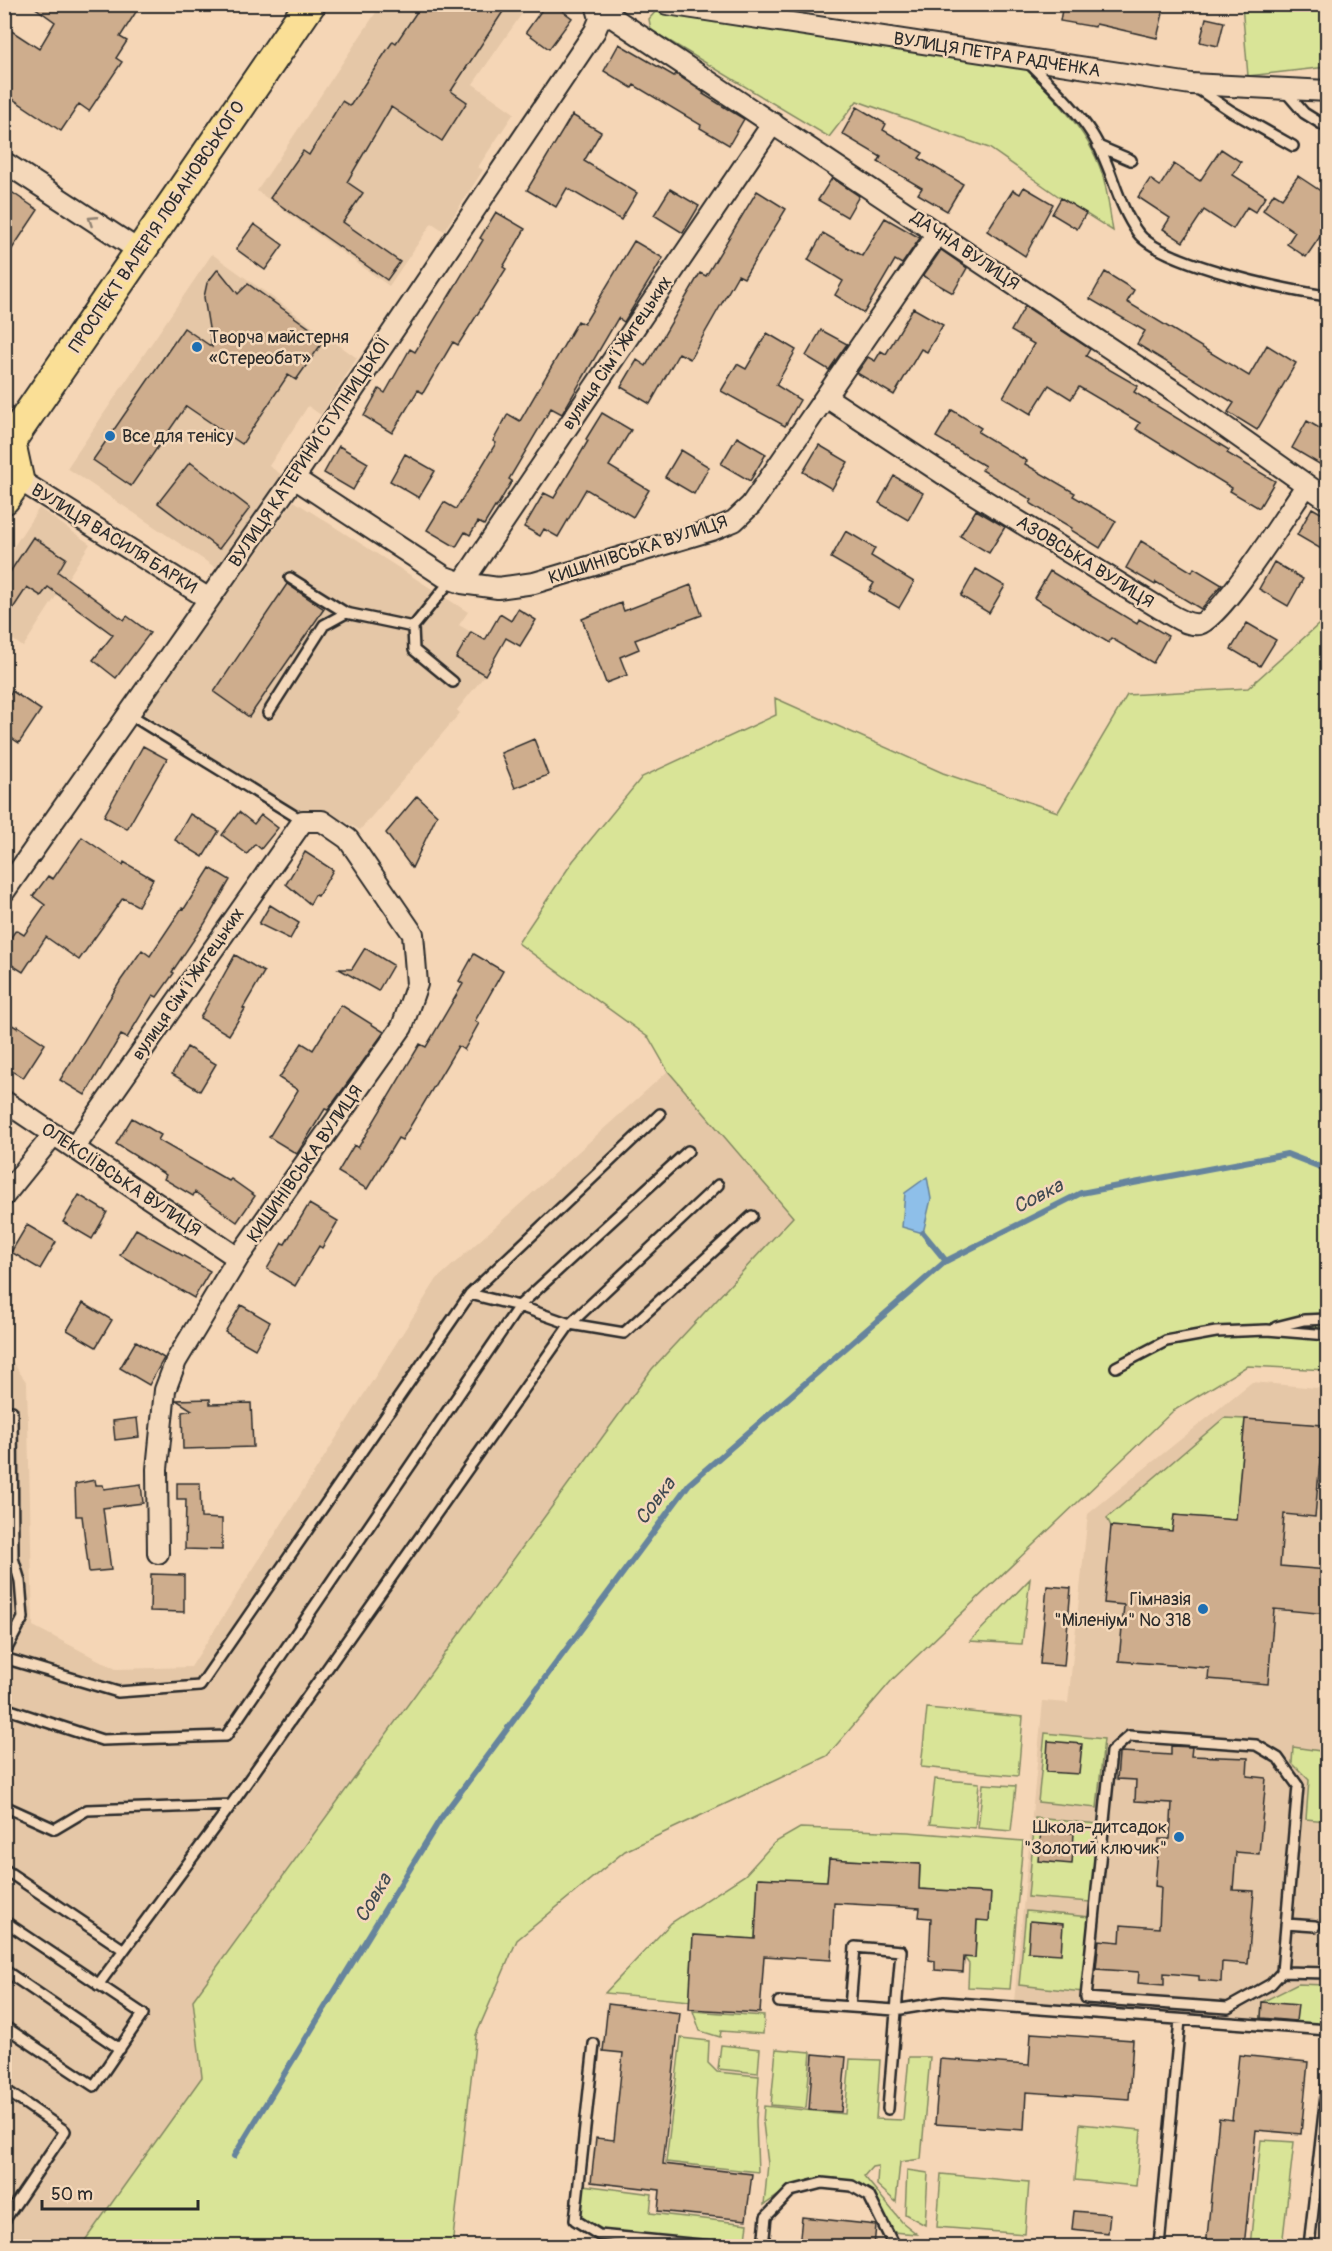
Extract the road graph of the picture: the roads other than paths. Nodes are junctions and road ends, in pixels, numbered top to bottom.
1 (310, 4) edge
2 (596, 4) edge
3 (602, 4) edge
4 (667, 4) edge
5 (1027, 60) junction
6 (1191, 84) junction
7 (1283, 89) junction
8 (1328, 91) edge
9 (773, 123) junction
10 (1328, 128) edge
11 (1098, 146) junction
12 (1293, 146) dead end
13 (1131, 160) dead end
14 (4, 162) edge
15 (938, 233) junction
16 (141, 252) junction
17 (1328, 296) edge
18 (826, 397) junction
19 (7, 446) edge
20 (294, 477) junction
21 (1305, 486) junction
22 (11, 489) edge
23 (1328, 501) edge
24 (290, 578) dead end
25 (457, 581) junction
26 (209, 599) junction
27 (346, 613) junction
28 (413, 627) junction
29 (453, 682) dead end
30 (268, 713) dead end
31 (129, 714) junction
32 (303, 821) junction
33 (4, 892) edge
34 (4, 1101) edge
35 (660, 1114) dead end
36 (54, 1134) junction
37 (74, 1148) junction
38 (688, 1150) dead end
39 (718, 1185) dead end
40 (4, 1196) edge
41 (752, 1216) dead end
42 (238, 1258) junction
43 (470, 1294) junction
44 (519, 1306) junction
45 (1328, 1319) edge
46 (570, 1324) junction
47 (1268, 1330) junction
48 (1328, 1335) edge
49 (1116, 1367) dead end
50 (12, 1412) dead end
51 (158, 1553) dead end
52 (4, 1656) edge
53 (4, 1708) edge
54 (231, 1805) junction
55 (4, 1806) edge
56 (4, 1869) edge
57 (4, 1921) edge
58 (1286, 1924) junction
59 (1315, 1926) dead end
60 (124, 1950) junction
61 (4, 1970) edge
62 (1282, 1972) junction
63 (1328, 1973) edge
64 (99, 1985) junction
65 (779, 2002) dead end
66 (850, 2007) junction
67 (895, 2010) junction
68 (1180, 2020) junction
69 (4, 2026) edge
70 (1328, 2030) edge
71 (594, 2044) dead end
72 (120, 2049) junction
73 (1328, 2077) edge
74 (4, 2089) edge
75 (888, 2109) dead end
76 (4, 2221) edge
77 (711, 2247) edge
78 (763, 2247) edge
79 (894, 2247) edge
80 (1160, 2247) edge
81 (1309, 2247) edge

1 - 16 main road, ПРОСПЕКТ ВАЛЕРІЯ ЛОБАНОВСЬКОГО
2 - 20 street, ВУЛИЦЯ КАТЕРИНИ СТУПНИЦЬКОЇ
3 - 9 street, ДАЧНА ВУЛИЦЯ
4 - 5 street, ВУЛИЦЯ ПЕТРА РАДЧЕНКА
5 - 6 street, ВУЛИЦЯ ПЕТРА РАДЧЕНКА
5 - 11 lane
6 - 7 street, ВУЛИЦЯ ПЕТРА РАДЧЕНКА
6 - 12 lane
7 - 8 street, ВУЛИЦЯ ПЕТРА РАДЧЕНКА
7 - 10 lane
9 - 15 street, ДАЧНА ВУЛИЦЯ
9 - 25 street, вулиця Сімʼї Житецьких
11 - 13 lane
11 - 17 lane
16 -> 14 street
15 - 18 street, КИШИНІВСЬКА ВУЛИЦЯ
15 - 21 street, ДАЧНА ВУЛИЦЯ
16 - 19 main road, ПРОСПЕКТ ВАЛЕРІЯ ЛОБАНОВСЬКОГО
18 - 21 street, АЗОВСЬКА ВУЛИЦЯ
18 - 25 street, КИШИНІВСЬКА ВУЛИЦЯ
19 - 22 main road
20 - 25 street, КИШИНІВСЬКА ВУЛИЦЯ
20 - 26 street, ВУЛИЦЯ КАТЕРИНИ СТУПНИЦЬКОЇ
21 - 23 street, ДАЧНА ВУЛИЦЯ
22 - 26 street, ВУЛИЦЯ ВАСИЛЯ БАРКИ
24 - 27 lane
25 - 28 lane
26 - 31 street, ВУЛИЦЯ КАТЕРИНИ СТУПНИЦЬКОЇ
27 - 28 lane
27 - 30 lane
28 - 29 lane
31 - 32 lane
31 - 33 street, ВУЛИЦЯ КАТЕРИНИ СТУПНИЦЬКОЇ
32 - 37 street, вулиця Сімʼї Житецьких
32 - 42 street, КИШИНІВСЬКА ВУЛИЦЯ
34 - 36 street, ОЛЕКСІЇВСЬКА ВУЛИЦЯ
35 - 43 lane
36 - 37 street, ОЛЕКСІЇВСЬКА ВУЛИЦЯ
36 - 40 street
37 - 42 street, ОЛЕКСІЇВСЬКА ВУЛИЦЯ
38 - 44 lane
39 - 46 lane
41 - 46 lane
42 - 51 street, КИШИНІВСЬКА ВУЛИЦЯ
43 - 44 lane
43 - 52 lane
44 - 46 lane
44 - 53 lane
45 - 47 lane
46 - 54 lane
47 - 48 lane
47 - 49 lane
50 - 52 lane
54 - 55 lane
54 - 60 lane
56 - 60 lane
57 - 64 lane
58 - 59 lane
58 - 62 lane
58 - 62 lane
60 - 64 lane
61 - 72 lane
62 - 63 lane
64 - 72 lane
65 - 66 lane
66 - 67 lane
66 - 67 lane
67 - 68 lane
67 - 75 lane
68 - 70 lane
68 - 80 lane
69 - 72 lane
71 - 77 lane
73 - 81 lane
74 - 76 lane
78 - 79 lane

